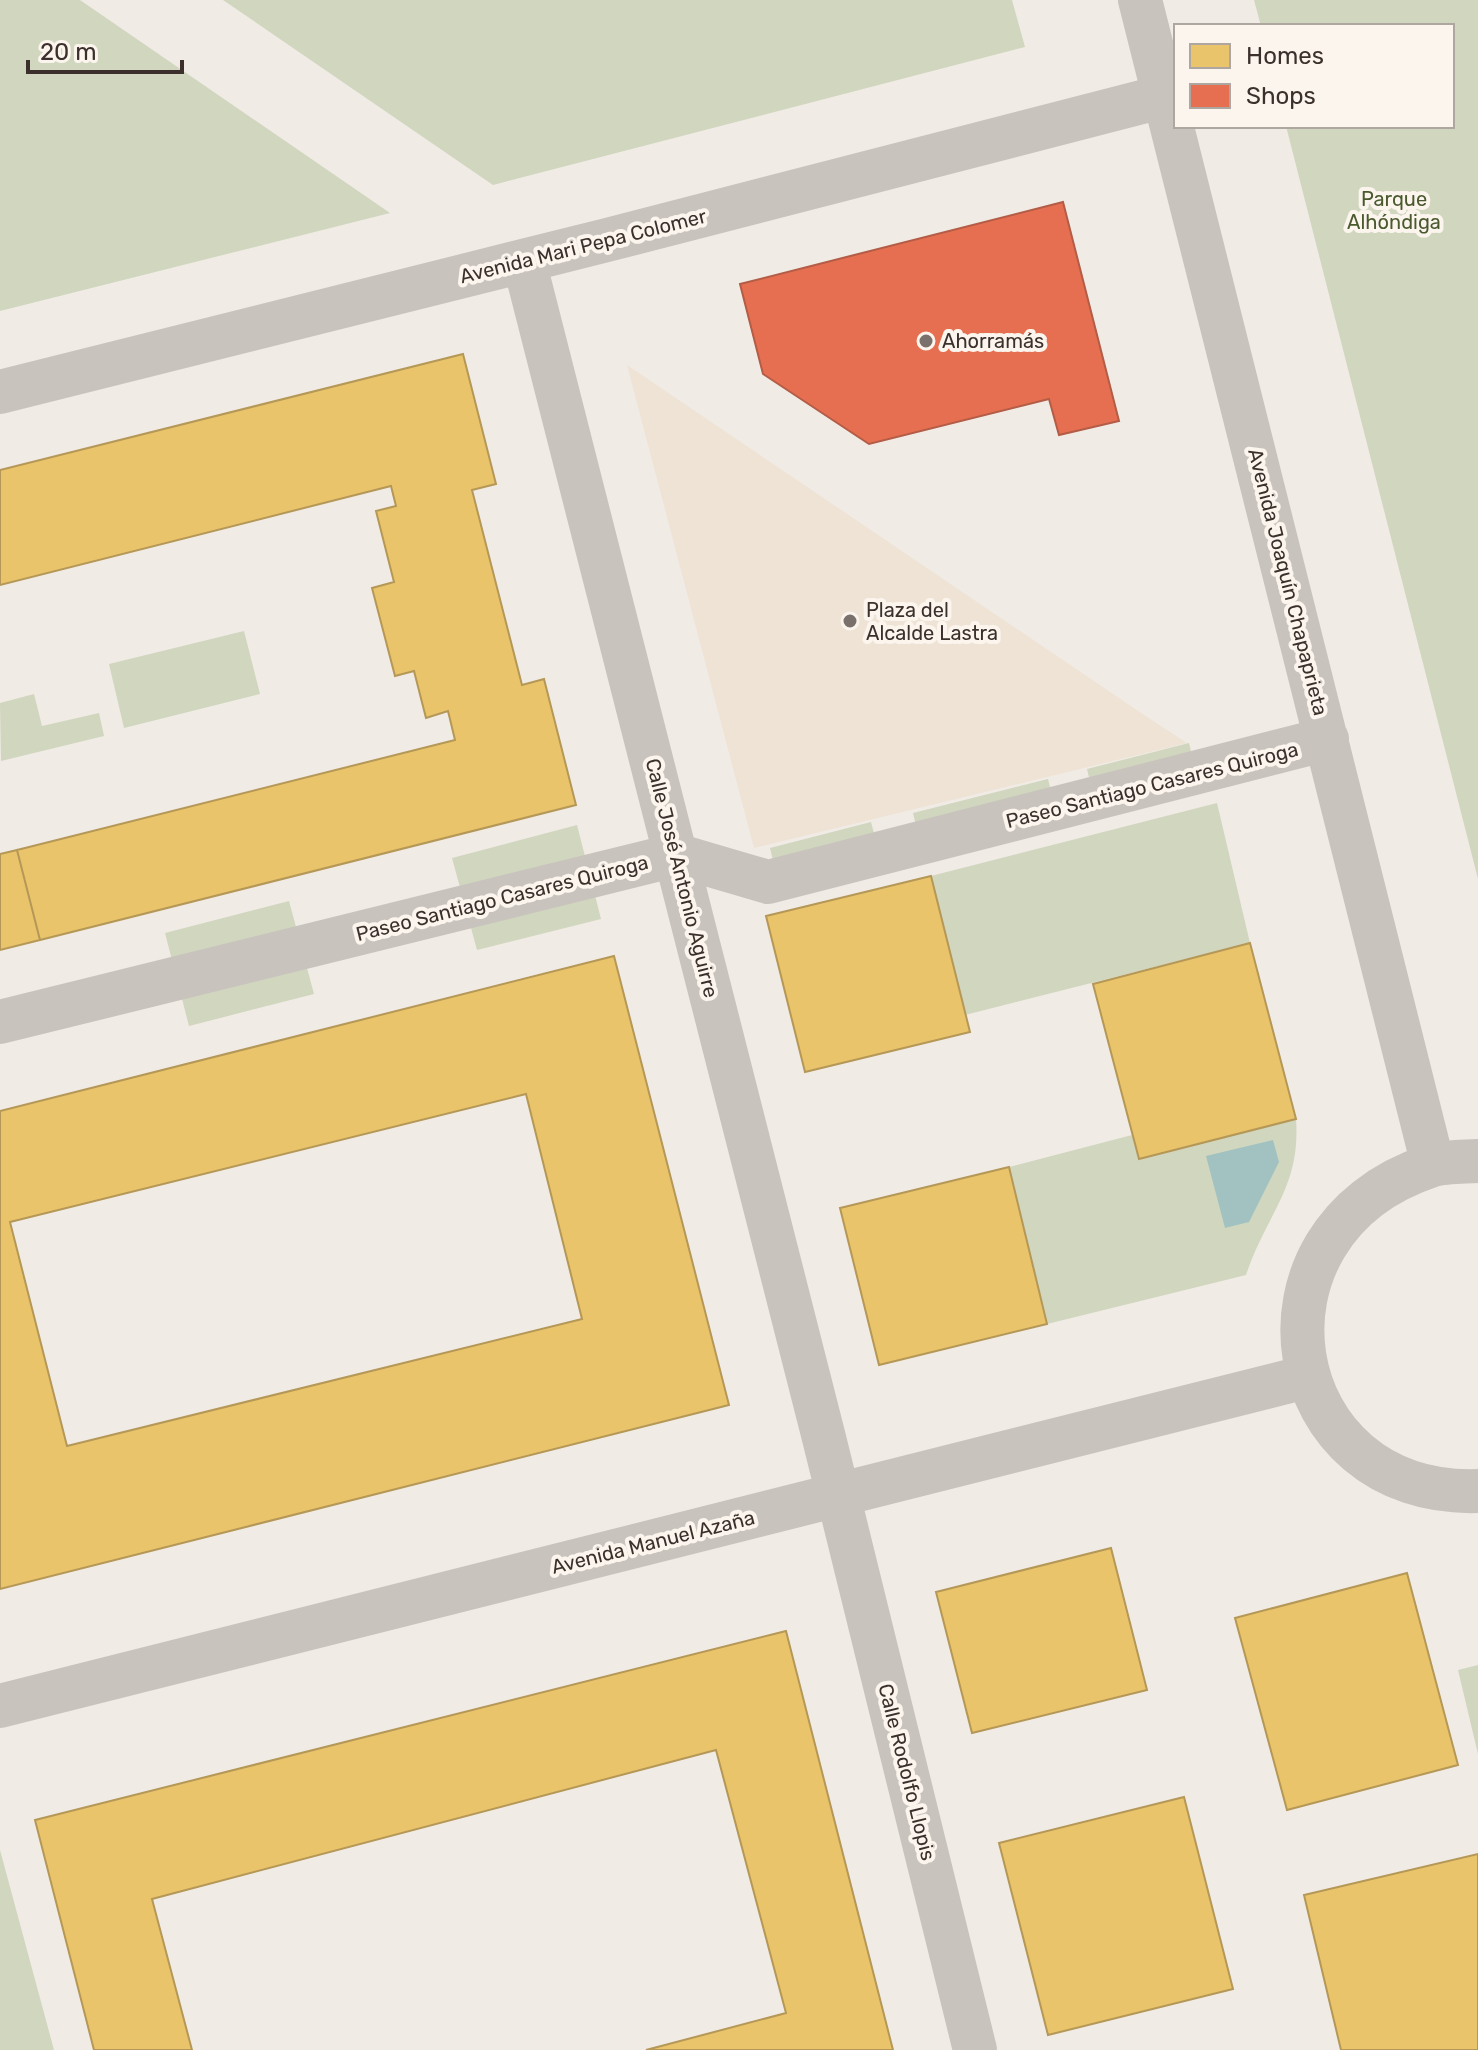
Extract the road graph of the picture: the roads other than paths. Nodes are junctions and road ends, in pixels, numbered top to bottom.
1 (1140, 0) edge
2 (1165, 96) junction
3 (524, 261) junction
4 (0, 392) edge
5 (1327, 739) junction
6 (676, 855) junction
7 (0, 1022) edge
8 (1478, 1161) edge
9 (1433, 1165) junction
10 (1306, 1377) junction
11 (1478, 1491) edge
12 (838, 1495) junction
13 (0, 1706) edge
14 (975, 2050) edge

1 - 2 street, Avenida Joaquín Chapaprieta
2 - 3 street, Avenida Mari Pepa Colomer
2 - 5 street, Avenida Joaquín Chapaprieta
3 - 4 street, Avenida Mari Pepa Colomer
3 - 6 street, Calle José Antonio Aguirre
5 - 6 street, Paseo Santiago Casares Quiroga
5 - 9 street, Avenida Joaquín Chapaprieta
6 - 7 street, Paseo Santiago Casares Quiroga
6 - 12 street, Calle José Antonio Aguirre
8 - 9 street
9 - 10 street
10 - 11 street
10 - 12 street, Avenida Manuel Azaña
12 - 13 street, Avenida Manuel Azaña
12 - 14 street, Calle Rodolfo Llopis

